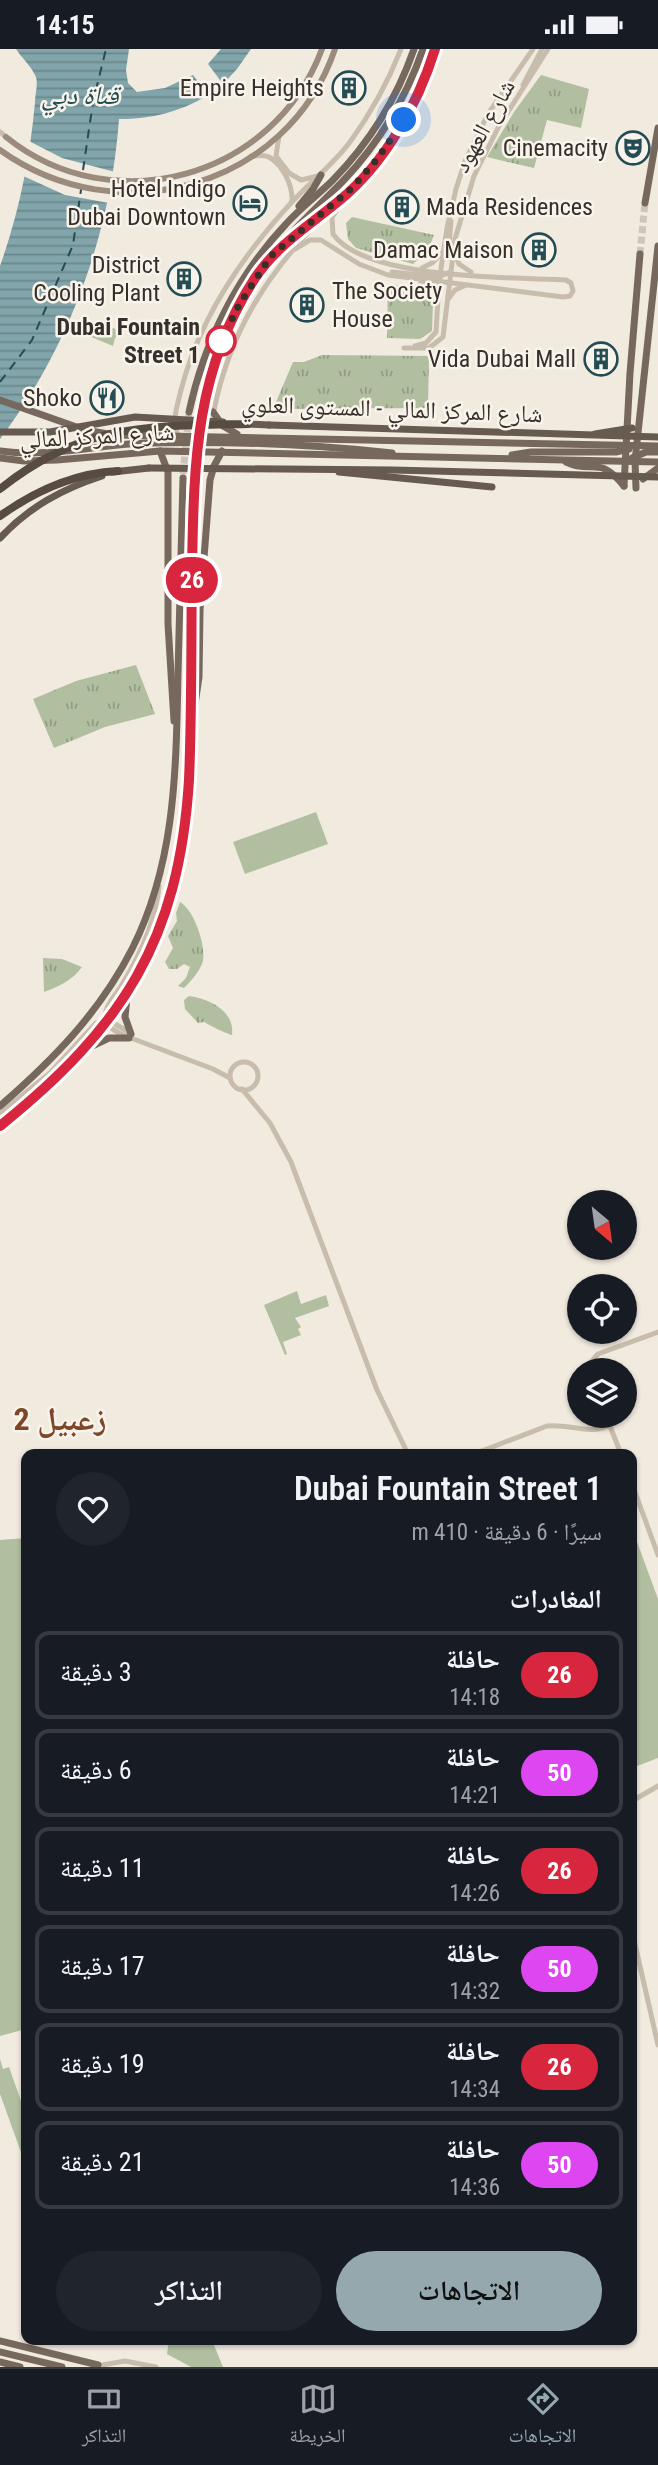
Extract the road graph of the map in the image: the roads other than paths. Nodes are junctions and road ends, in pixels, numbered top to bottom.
1 (322, 49) edge
2 (335, 49) edge
3 (401, 49) edge
4 (414, 49) edge
5 (422, 49) edge
6 (435, 49) edge
7 (533, 49) edge
8 (542, 49) edge
9 (548, 49) edge
10 (521, 91) junction
11 (658, 128) edge
12 (3, 134) edge
13 (279, 135) junction
14 (0, 150) edge
15 (251, 156) junction
16 (321, 175) junction
17 (352, 188) junction
18 (339, 200) junction
19 (292, 202) junction
20 (645, 203) tunnel mouth
21 (452, 204) junction
22 (286, 223) junction
23 (658, 246) edge
24 (443, 250) junction
25 (454, 250) junction
26 (290, 252) junction
27 (640, 254) tunnel mouth
28 (271, 256) junction
29 (453, 258) junction
30 (416, 269) junction
31 (378, 272) junction
32 (450, 272) junction
33 (477, 275) junction
34 (439, 277) junction
35 (415, 279) junction
36 (449, 283) junction
37 (467, 285) junction
38 (638, 292) junction
39 (652, 295) junction
40 (438, 296) junction
41 (448, 301) junction
42 (0, 400) edge
43 (176, 412) junction
44 (189, 412) tunnel mouth
45 (201, 412) tunnel mouth
46 (213, 412) junction
47 (640, 415) junction
48 (628, 417) junction
49 (248, 424) junction
50 (632, 428) dead end
51 (0, 432) edge
52 (207, 435) junction
53 (592, 435) junction
54 (134, 436) junction
55 (241, 436) junction
56 (173, 438) junction
57 (658, 441) edge
58 (192, 442) junction
59 (596, 444) junction
60 (636, 445) junction
61 (623, 448) junction
62 (0, 451) edge
63 (160, 451) junction
64 (222, 451) junction
65 (646, 452) junction
66 (658, 452) edge
67 (427, 457) junction
68 (0, 458) edge
69 (502, 459) junction
70 (562, 459) junction
71 (632, 459) junction
72 (648, 462) junction
73 (658, 462) edge
74 (658, 468) edge
75 (332, 470) junction
76 (118, 471) junction
77 (658, 477) edge
78 (183, 478) tunnel mouth
79 (194, 478) tunnel mouth
80 (492, 487) dead end
81 (0, 489) edge
82 (0, 516) edge
83 (0, 538) edge
84 (177, 729) junction
85 (189, 729) junction
86 (160, 879) junction
87 (129, 990) junction
88 (107, 1022) junction
89 (130, 1036) junction
90 (82, 1052) junction
91 (233, 1067) junction
92 (213, 1069) junction
93 (230, 1078) junction
94 (254, 1085) junction
95 (242, 1089) junction
96 (0, 1106) edge
97 (259, 1109) junction
98 (0, 1113) edge
99 (0, 1126) edge
100 (658, 1332) edge
101 (595, 1358) edge
102 (567, 1427) edge
103 (577, 1428) edge
104 (601, 1428) edge
105 (611, 1428) edge
106 (406, 1449) edge
107 (487, 1449) edge
108 (619, 1449) edge
109 (637, 1498) edge
110 (658, 1555) edge
111 (658, 1786) edge
112 (637, 1798) edge
113 (637, 1953) edge
114 (658, 2045) edge
115 (0, 2341) edge
116 (0, 2351) edge
117 (0, 2362) edge
118 (96, 2366) edge
119 (20, 2367) edge
120 (62, 2367) edge
121 (156, 2367) edge

1 - 12 main road
2 - 13 main road
3 - 16 street
4 - 22 main road
5 - 28 main road
6 - 17 street
7 - 21 street, شارع العهود
8 - 10 street
9 - 10 street, شارع العهود
10 - 25 street, شارع العهود
11 - 20 main road
13 - 15 main road
13 - 16 street
14 - 15 main road
15 - 19 street
16 - 19 street
16 - 22 main road
17 - 18 street
17 - 30 street
18 - 26 street
18 - 28 main road
19 - 43 street
21 - 24 street, شارع العهود
21 - 29 street
22 - 44 main road
23 - 39 main road
24 - 30 street
24 - 34 street, شارع العهود
25 - 29 street, شارع العهود
25 - 33 street
26 - 31 street
26 - 46 street
27 - 38 main road
28 - 45 main road
29 - 32 street, شارع العهود
30 - 34 street
31 - 34 street
31 - 35 street
32 - 33 street
32 - 34 street
32 - 36 street, شارع العهود
33 - 37 street
34 - 35 street
34 - 36 street
34 - 40 street, شارع العهود
35 - 40 street
36 - 37 street
36 - 41 street, شارع العهود
37 - 41 street
38 - 39 main road
38 - 48 main road
39 - 47 main road
40 - 41 street, شارع العهود
42 - 54 main road, شارع المركز المالي
43 - 54 main road
43 - 56 street
46 - 52 street
46 - 55 main road
47 - 57 main road
47 - 60 main road
48 - 59 main road
48 - 61 main road
49 - 51 highway, شارع المركز المالي - المستوى العلوي, bridge
49 - 53 highway, شارع المركز المالي - المستوى العلوي, bridge
49 - 81 highway, bridge
50 - 53 highway, bridge
52 - 55 main road, شارع المركز المالي
52 - 56 main road, شارع المركز المالي
52 - 58 street
53 - 57 highway, شارع المركز المالي - المستوى العلوي, bridge
54 - 56 main road, شارع المركز المالي
55 - 59 main road, شارع المركز المالي
56 - 58 main road
56 - 62 main road
57 - 60 main road
58 - 67 main road
59 - 61 main road, شارع المركز المالي
60 - 61 main road
60 - 71 main road
61 - 69 main road
61 - 71 main road
63 - 64 main road, شارع المركز المالي
63 - 68 main road, شارع المركز المالي
63 - 84 main road
64 - 67 main road, شارع المركز المالي
64 - 85 main road
65 - 66 main road
65 - 71 main road
65 - 72 main road
67 - 69 main road, شارع المركز المالي
69 - 70 main road, شارع المركز المالي
70 - 71 main road, شارع المركز المالي
70 - 71 main road
71 - 72 main road, شارع المركز المالي
71 - 74 main road
72 - 73 main road, شارع المركز المالي
75 - 76 highway, bridge
75 - 77 highway, bridge
75 - 80 highway, bridge
76 - 82 highway
76 - 83 highway
78 - 84 main road
79 - 85 main road
84 - 86 main road
85 - 87 main road
86 - 88 street
86 - 96 main road
87 - 88 main road
87 - 89 main road
88 - 89 street
88 - 90 main road
88 - 98 street
89 - 90 main road
89 - 92 street
90 - 99 main road
91 - 92 street
91 - 93 street
91 - 94 street
92 - 93 street
93 - 95 street
94 - 95 street
94 - 97 street
95 - 97 street
97 - 106 street
100 - 101 street
102 - 107 street
103 - 104 street
105 - 108 street
109 - 110 street
111 - 112 street
113 - 114 street
115 - 118 main road
116 - 120 main road
117 - 119 main road
118 - 121 street

